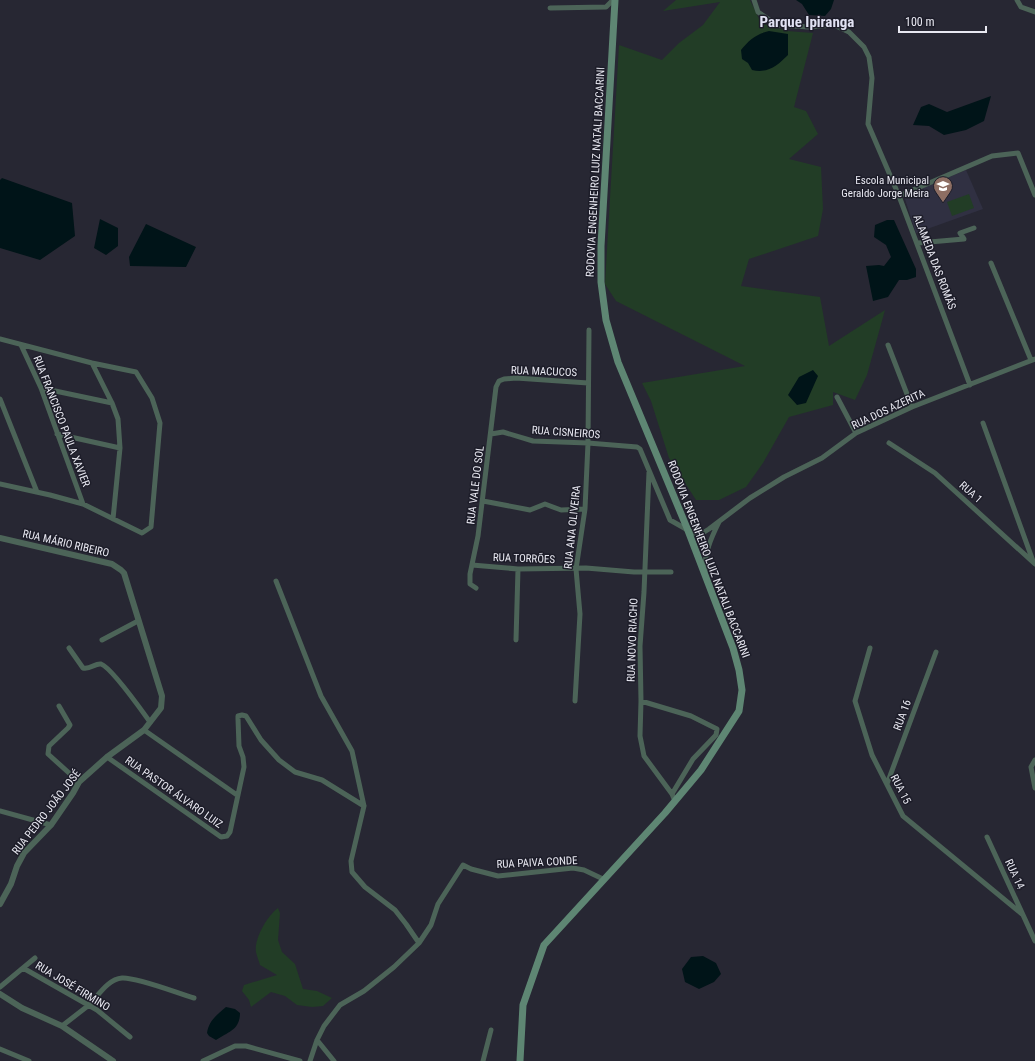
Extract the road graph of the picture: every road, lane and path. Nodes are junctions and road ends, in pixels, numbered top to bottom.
1 (614, 0) edge
2 (754, 0) edge
3 (1017, 0) edge
4 (550, 8) dead end
5 (1035, 12) edge
6 (1035, 195) edge
7 (899, 196) junction
8 (974, 228) dead end
9 (918, 243) junction
10 (991, 263) dead end
11 (589, 330) dead end
12 (0, 339) edge
13 (21, 344) junction
14 (888, 345) dead end
15 (1033, 360) edge
16 (92, 363) junction
17 (499, 381) joint
18 (588, 383) junction
19 (970, 384) junction
20 (41, 388) junction
21 (837, 397) dead end
22 (0, 399) edge
23 (112, 403) junction
24 (912, 406) junction
25 (983, 423) dead end
26 (856, 433) junction
27 (57, 434) junction
28 (491, 434) junction
29 (588, 443) junction
30 (889, 443) dead end
31 (120, 448) junction
32 (649, 470) junction
33 (0, 484) edge
34 (37, 492) junction
35 (483, 501) junction
36 (83, 504) junction
37 (586, 509) junction
38 (113, 519) junction
39 (719, 522) junction
40 (687, 528) junction
41 (0, 538) edge
42 (1034, 564) edge
43 (472, 565) junction
44 (518, 569) junction
45 (576, 569) junction
46 (645, 572) junction
47 (671, 572) dead end
48 (124, 573) joint
49 (705, 576) junction
50 (276, 581) dead end
51 (476, 588) dead end
52 (138, 621) junction
53 (102, 640) dead end
54 (516, 640) dead end
55 (69, 648) dead end
56 (870, 648) dead end
57 (936, 652) dead end
58 (575, 701) dead end
59 (641, 701) junction
60 (60, 706) dead end
61 (150, 722) junction
62 (144, 730) junction
63 (107, 757) junction
64 (1035, 760) edge
65 (79, 782) junction
66 (887, 784) junction
67 (1035, 788) edge
68 (672, 794) junction
69 (237, 795) junction
70 (675, 801) junction
71 (364, 806) junction
72 (0, 811) edge
73 (51, 825) junction
74 (987, 837) dead end
75 (603, 879) junction
76 (0, 904) edge
77 (1022, 914) junction
78 (1035, 941) edge
79 (419, 943) junction
80 (35, 958) dead end
81 (23, 968) junction
82 (0, 987) edge
83 (0, 994) edge
84 (194, 998) dead end
85 (88, 1005) junction
86 (62, 1026) junction
87 (491, 1030) dead end
88 (130, 1037) dead end
89 (317, 1040) junction
90 (0, 1049) edge
91 (29, 1061) edge
92 (113, 1061) edge
93 (203, 1061) edge
94 (300, 1061) edge
95 (310, 1061) edge
96 (334, 1061) edge
97 (483, 1061) edge
98 (520, 1061) edge

1 - 4 street
1 - 40 main road, RODOVIA ENGENHEIRO LUIZ NATALI BACCARINI
2 - 7 street, ALAMEDA DAS ROMÃS
3 - 5 street
6 - 7 street
7 - 9 street, ALAMEDA DAS ROMÃS
8 - 9 street
9 - 19 street, ALAMEDA DAS ROMÃS
10 - 15 street
11 - 18 street, RUA ANA OLIVEIRA
12 - 13 street
13 - 16 street
13 - 20 street, RUA FRANCISCO PAULA XAVIER
14 - 24 street
15 - 19 street, RUA DOS AZERITA
16 - 23 street
16 - 38 street
17 - 18 street, RUA MACUCOS
17 - 28 street, RUA VALE DO SOL
18 - 29 street, RUA ANA OLIVEIRA
19 - 24 street, RUA DOS AZERITA
20 - 23 street
20 - 27 street, RUA FRANCISCO PAULA XAVIER
21 - 26 street
22 - 34 street
23 - 31 street
24 - 26 street, RUA DOS AZERITA
25 - 42 street, RUA 1
26 - 39 street, RUA DOS AZERITA
27 - 31 street
27 - 36 street, RUA FRANCISCO PAULA XAVIER
28 - 29 street, RUA CISNEIROS
28 - 35 street, RUA VALE DO SOL
29 - 32 street, RUA CISNEIROS
29 - 37 street, RUA ANA OLIVEIRA
30 - 42 street, RUA 1
31 - 38 street
32 - 40 street
32 - 46 street, RUA NOVO RIACHO
33 - 34 street
34 - 36 street
35 - 37 street
35 - 43 street, RUA VALE DO SOL
36 - 38 street
37 - 45 street, RUA ANA OLIVEIRA
39 - 40 street, RUA DOS AZERITA
39 - 49 street
40 - 49 main road, RODOVIA ENGENHEIRO LUIZ NATALI BACCARINI
41 - 48 street, RUA MÁRIO RIBEIRO
43 - 44 street, RUA TORRÕES
43 - 51 street, RUA VALE DO SOL
44 - 45 street, RUA TORRÕES
44 - 54 street
45 - 46 street, RUA TORRÕES
45 - 58 street, RUA ANA OLIVEIRA
46 - 47 street, RUA TORRÕES
46 - 59 street, RUA NOVO RIACHO
48 - 52 street, RUA PEDRO JOÃO JOSÉ
49 - 70 main road, RODOVIA ENGENHEIRO LUIZ NATALI BACCARINI
50 - 71 street
52 - 53 street
52 - 61 street, RUA PEDRO JOÃO JOSÉ
55 - 61 street
56 - 66 street, RUA 15
57 - 66 street, RUA 16
59 - 68 street, RUA NOVO RIACHO
59 - 68 street
60 - 65 street
61 - 62 street, RUA PEDRO JOÃO JOSÉ
62 - 63 street, RUA PEDRO JOÃO JOSÉ
62 - 69 street
63 - 65 street, RUA PEDRO JOÃO JOSÉ
63 - 69 street, RUA PASTOR ÁLVARO LUIZ
64 - 67 street
65 - 73 street, RUA PEDRO JOÃO JOSÉ
66 - 77 street, RUA 15
68 - 70 street, RUA NOVO RIACHO
69 - 71 street
70 - 75 main road, RODOVIA ENGENHEIRO LUIZ NATALI BACCARINI
71 - 79 street
72 - 73 street
73 - 76 street, RUA PEDRO JOÃO JOSÉ
74 - 77 street, RUA 14
75 - 79 street, RUA PAIVA CONDE
75 - 98 main road, RODOVIA ENGENHEIRO LUIZ NATALI BACCARINI
77 - 78 street, RUA 14
79 - 89 street, RUA PAIVA CONDE
80 - 81 street
81 - 82 street
81 - 85 street, RUA JOSÉ FIRMINO
83 - 86 street
84 - 85 street
85 - 86 street
85 - 88 street, RUA JOSÉ FIRMINO
86 - 92 street
87 - 97 street
89 - 95 street, RUA PAIVA CONDE
89 - 96 street
90 - 91 street
93 - 94 street

